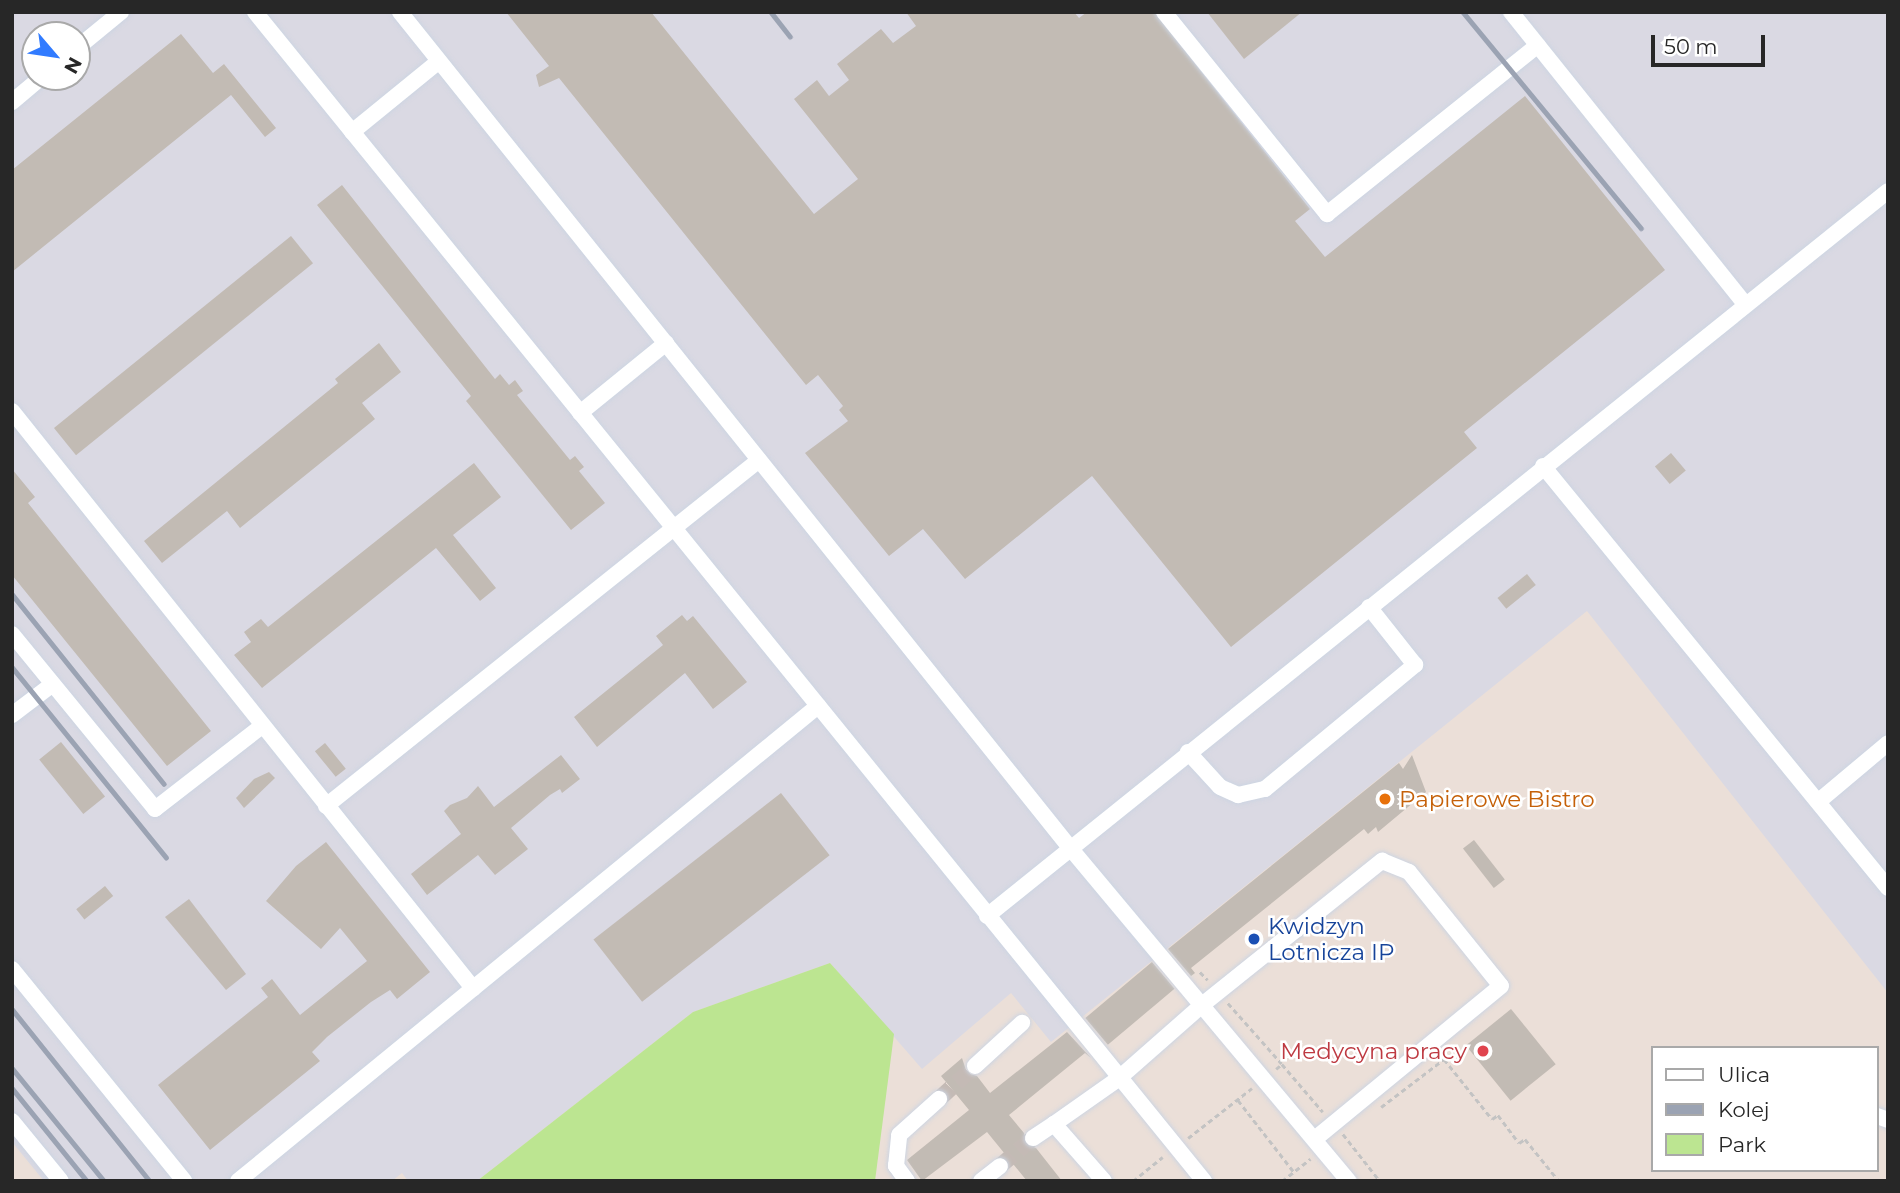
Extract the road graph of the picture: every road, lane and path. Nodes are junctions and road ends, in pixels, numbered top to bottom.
1 (121, 12) edge
2 (255, 12) edge
3 (400, 12) edge
4 (1164, 12) edge
5 (1511, 12) edge
6 (91, 37) edge
7 (1538, 45) junction
8 (439, 61) junction
9 (352, 132) junction
10 (1888, 191) edge
11 (1744, 303) junction
12 (666, 343) junction
13 (12, 411) edge
14 (580, 413) junction
15 (759, 460) junction
16 (1543, 466) junction
17 (674, 529) junction
18 (1368, 607) junction
19 (12, 634) edge
20 (53, 684) junction
21 (818, 706) junction
22 (12, 715) edge
23 (262, 726) junction
24 (1888, 743) edge
25 (1188, 752) junction
26 (1819, 801) junction
27 (326, 806) junction
28 (1071, 849) junction
29 (1888, 888) edge
30 (986, 916) junction
31 (12, 968) edge
32 (1200, 972) dead end
33 (473, 988) junction
34 (1218, 992) junction
35 (1202, 1005) junction
36 (1022, 1023) dead end
37 (1282, 1064) junction
38 (975, 1066) tunnel mouth
39 (1266, 1077) junction
40 (1118, 1079) junction
41 (939, 1099) tunnel mouth
42 (1237, 1100) junction
43 (1370, 1115) dead end
44 (12, 1121) edge
45 (1054, 1124) junction
46 (1337, 1128) junction
47 (1349, 1131) dead end
48 (1033, 1138) tunnel mouth
49 (1320, 1143) junction
50 (1176, 1147) junction
51 (1000, 1166) tunnel mouth
52 (1294, 1172) junction
53 (61, 1181) edge
54 (184, 1181) edge
55 (238, 1181) edge
56 (907, 1181) edge
57 (981, 1181) edge
58 (1104, 1181) edge
59 (1133, 1181) edge
60 (1203, 1181) edge
61 (1282, 1181) edge
62 (1349, 1181) edge
63 (1380, 1181) edge
64 (1559, 1181) edge

1 - 6 lane
2 - 9 lane
3 - 8 lane
4 - 7 lane
5 - 7 lane
7 - 11 lane
8 - 9 lane
8 - 12 lane
9 - 14 lane
10 - 11 lane
11 - 16 lane
12 - 14 lane
12 - 15 lane
13 - 23 lane
14 - 17 lane
15 - 17 lane
15 - 28 lane
16 - 18 lane
16 - 26 lane
17 - 21 lane
17 - 27 lane
18 - 25 lane
18 - 25 lane
19 - 20 lane
20 - 22 lane
20 - 23 lane
21 - 30 lane
21 - 33 lane
23 - 27 lane
24 - 26 lane
25 - 28 lane
26 - 29 lane
27 - 33 lane
28 - 30 lane
28 - 35 lane
30 - 40 lane
31 - 54 lane
32 - 34 path
33 - 55 lane
34 - 35 lane
34 - 37 path
34 - 46 lane
35 - 39 lane
35 - 40 lane
36 - 38 lane
37 - 39 path
37 - 46 path
39 - 42 path
39 - 49 lane
40 - 45 lane
40 - 50 lane
41 - 56 lane
42 - 50 path
42 - 52 path
43 - 64 path
44 - 53 lane
45 - 48 lane
45 - 58 lane
46 - 47 path
46 - 49 lane
46 - 49 path
46 - 63 path
49 - 52 path
49 - 62 lane
50 - 59 path
50 - 60 lane
51 - 57 lane
52 - 61 path

